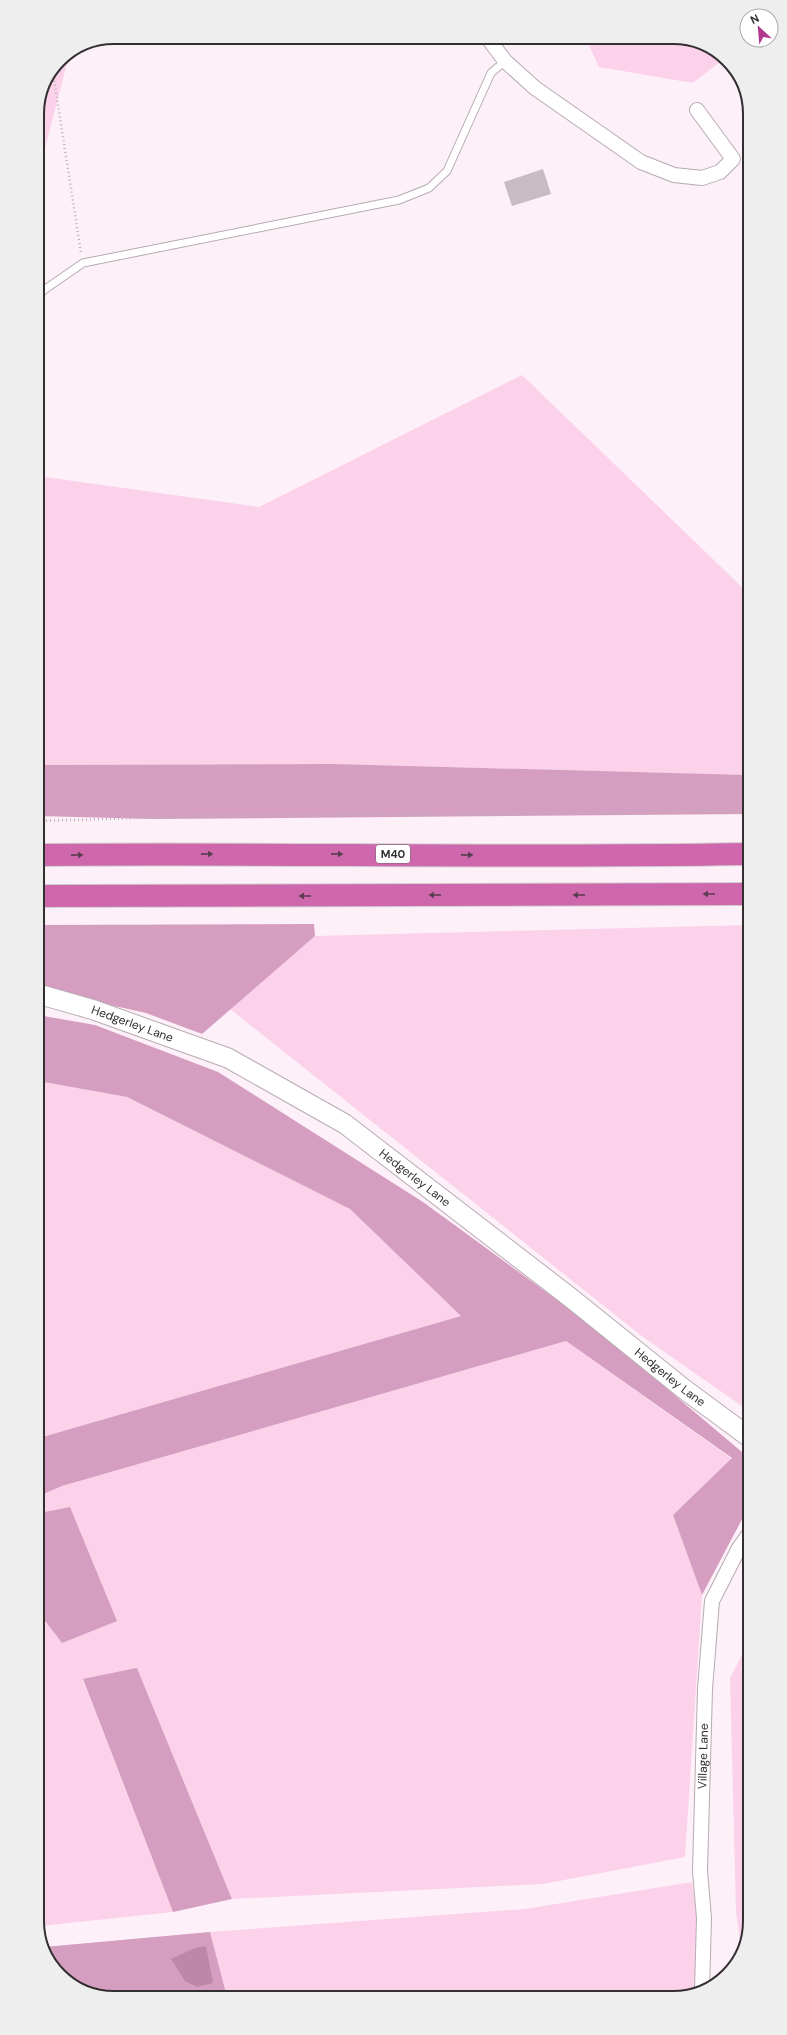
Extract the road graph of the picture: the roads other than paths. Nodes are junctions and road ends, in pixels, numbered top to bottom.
1 (492, 44) edge
2 (505, 61) junction
3 (697, 110) dead end
4 (44, 290) edge
5 (743, 854) edge
6 (44, 855) edge
7 (743, 894) edge
8 (44, 896) edge
9 (44, 996) edge
10 (743, 1433) edge
11 (743, 1542) edge
12 (702, 1985) edge

1 - 2 street
2 - 3 street
2 - 4 lane
6 -> 5 highway, M40
7 -> 8 highway
9 - 10 street, Hedgerley Lane
11 - 12 street, Village Lane

